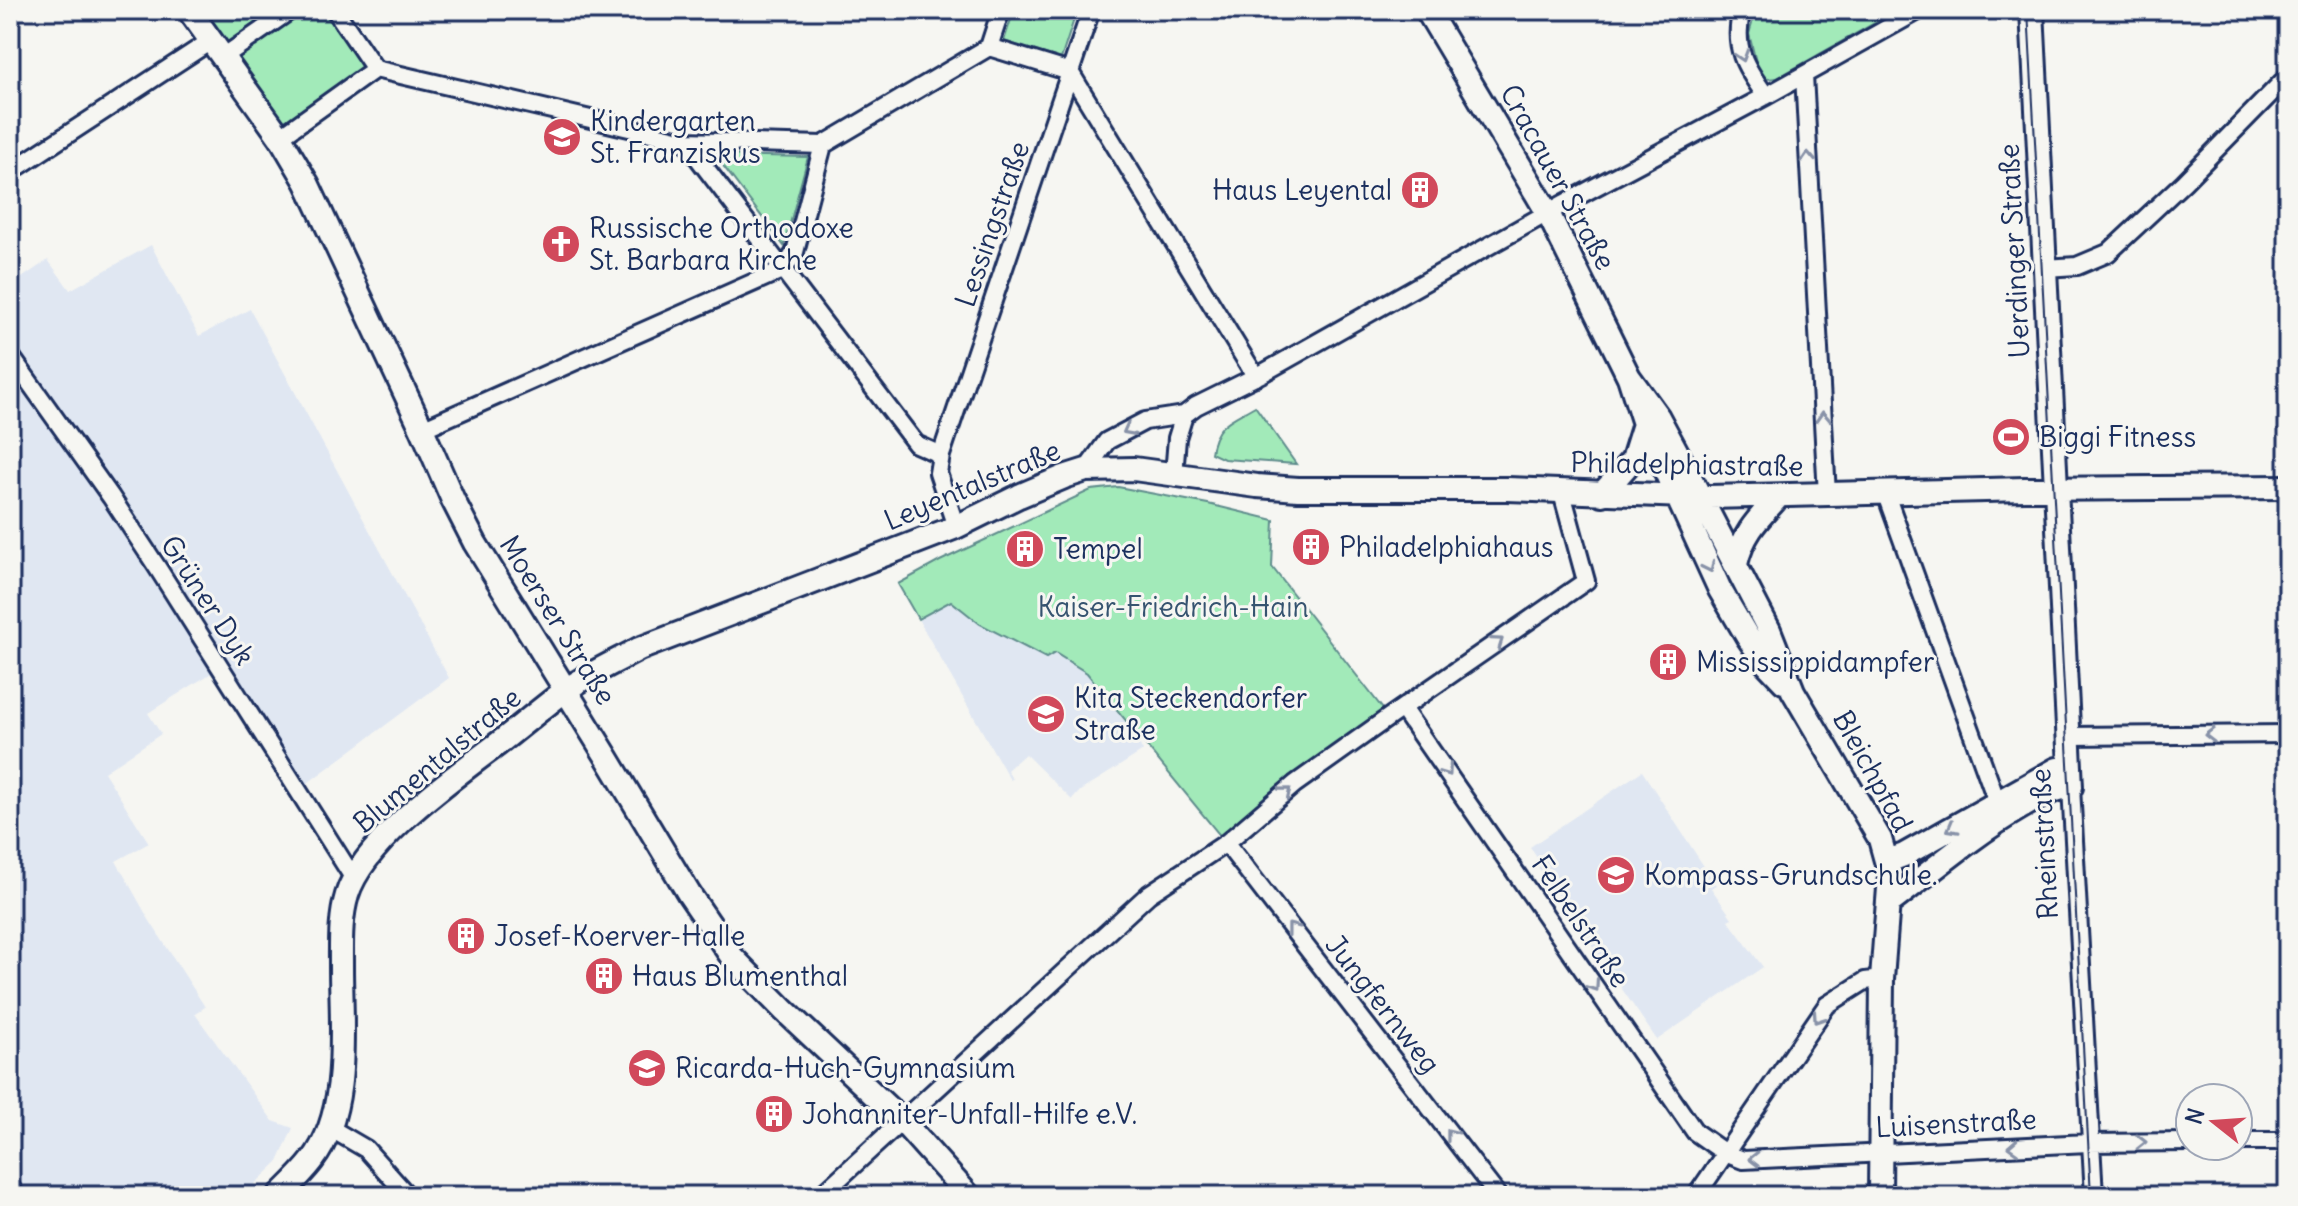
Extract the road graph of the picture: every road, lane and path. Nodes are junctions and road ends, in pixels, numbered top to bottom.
1 (291, 10) edge
2 (335, 10) edge
3 (1001, 10) edge
4 (1091, 10) edge
5 (1427, 10) edge
6 (1742, 10) edge
7 (2032, 10) edge
8 (1915, 11) edge
9 (199, 13) edge
10 (989, 47) junction
11 (217, 48) junction
12 (375, 69) junction
13 (1070, 72) junction
14 (1804, 75) junction
15 (2288, 76) edge
16 (1766, 96) junction
17 (280, 137) junction
18 (685, 141) junction
19 (823, 145) junction
20 (10, 172) edge
21 (1548, 213) junction
22 (2045, 268) junction
23 (784, 269) junction
24 (10, 355) edge
25 (1256, 377) junction
26 (1629, 377) junction
27 (1184, 415) junction
28 (1644, 424) junction
29 (422, 429) junction
30 (941, 455) junction
31 (1086, 470) junction
32 (1174, 475) junction
33 (2288, 487) edge
34 (2056, 489) junction
35 (1885, 492) junction
36 (1562, 493) junction
37 (1602, 494) junction
38 (1827, 495) junction
39 (1676, 496) junction
40 (1779, 496) junction
41 (1701, 497) junction
42 (956, 527) junction
43 (1736, 564) junction
44 (565, 690) junction
45 (1793, 691) junction
46 (1402, 708) junction
47 (2288, 734) edge
48 (2068, 736) junction
49 (2071, 777) junction
50 (1997, 802) junction
51 (1226, 843) junction
52 (1888, 861) junction
53 (354, 879) junction
54 (1888, 904) junction
55 (1882, 979) junction
56 (903, 1122) junction
57 (330, 1128) junction
58 (2254, 1141) edge
59 (2288, 1141) edge
60 (2174, 1142) edge
61 (2091, 1143) junction
62 (1879, 1152) junction
63 (1725, 1153) junction
64 (10, 1186) edge
65 (16, 1196) edge
66 (279, 1196) edge
67 (408, 1196) edge
68 (820, 1196) edge
69 (969, 1196) edge
70 (1498, 1196) edge
71 (1696, 1196) edge
72 (1880, 1196) edge
73 (2094, 1196) edge

1 - 11 street
2 - 12 street
3 - 10 street
4 - 13 street, Lessingstraße
5 - 21 main road, Cracauer Straße
6 -> 16 street
7 - 22 main road, Uerdinger Straße
8 - 14 street, Leyentalstraße
9 - 11 main road, Moerser Straße
10 - 13 street
10 - 19 street
11 - 17 main road, Moerser Straße
11 - 20 street
12 - 17 street
12 - 18 street
13 - 25 street
13 - 30 street, Lessingstraße
14 - 16 street, Leyentalstraße
38 -> 14 street
15 - 22 street
16 - 21 street, Leyentalstraße
17 - 29 main road, Moerser Straße
18 - 19 street
18 - 23 street
19 - 23 street
21 - 25 street, Leyentalstraße
21 - 26 main road, Cracauer Straße
22 - 34 main road, Uerdinger Straße
23 - 29 street
23 - 30 street
24 - 53 street, Grüner Dyk
25 - 27 street, Leyentalstraße
26 - 28 main road, Cracauer Straße
26 - 41 main road, Cracauer Straße
27 -> 31 street, Leyentalstraße
27 - 32 street
28 - 37 main road
28 - 39 main road, Cracauer Straße
29 - 44 main road, Moerser Straße
30 - 42 street
31 - 32 main road, Philadelphiastraße
31 - 42 main road, Leyentalstraße
32 - 36 main road, Philadelphiastraße
33 - 34 main road, Philadelphiastraße
34 - 35 main road, Philadelphiastraße
34 - 48 main road, Rheinstraße
35 - 38 main road, Philadelphiastraße
35 - 50 street
36 - 37 main road, Philadelphiastraße
46 -> 36 street
37 - 39 main road, Philadelphiastraße
38 - 40 main road, Philadelphiastraße
39 - 41 main road, Philadelphiastraße
39 -> 45 main road, Bleichpfad
40 - 41 main road, Philadelphiastraße
40 - 43 main road
41 - 43 main road, Bleichpfad
42 - 44 main road, Leyentalstraße
43 - 45 main road, Bleichpfad
44 - 53 main road, Blumentalstraße
44 - 56 main road, Moerser Straße
45 - 52 main road, Bleichpfad
51 -> 46 street
46 -> 63 street, Felbelstraße
47 -> 48 street
48 - 49 main road, Rheinstraße
49 - 50 main road
49 - 54 main road
49 - 61 street, Rheinstraße
50 -> 52 main road
51 - 56 street
70 -> 51 street, Jungfernweg
52 - 54 main road, Bleichpfad
53 - 57 main road, Blumentalstraße
54 - 55 main road, Bleichpfad
55 - 62 main road, Bleichpfad
55 -> 63 street
56 - 68 street
56 - 69 main road, Moerser Straße
57 - 66 main road, Blumentalstraße
57 - 67 street
58 - 59 street
61 -> 60 street, Luisenstraße
61 -> 62 street, Luisenstraße
61 - 73 street, Rheinstraße
62 -> 63 street, Luisenstraße
62 - 72 main road, Bleichpfad
63 - 71 street
64 - 65 street

